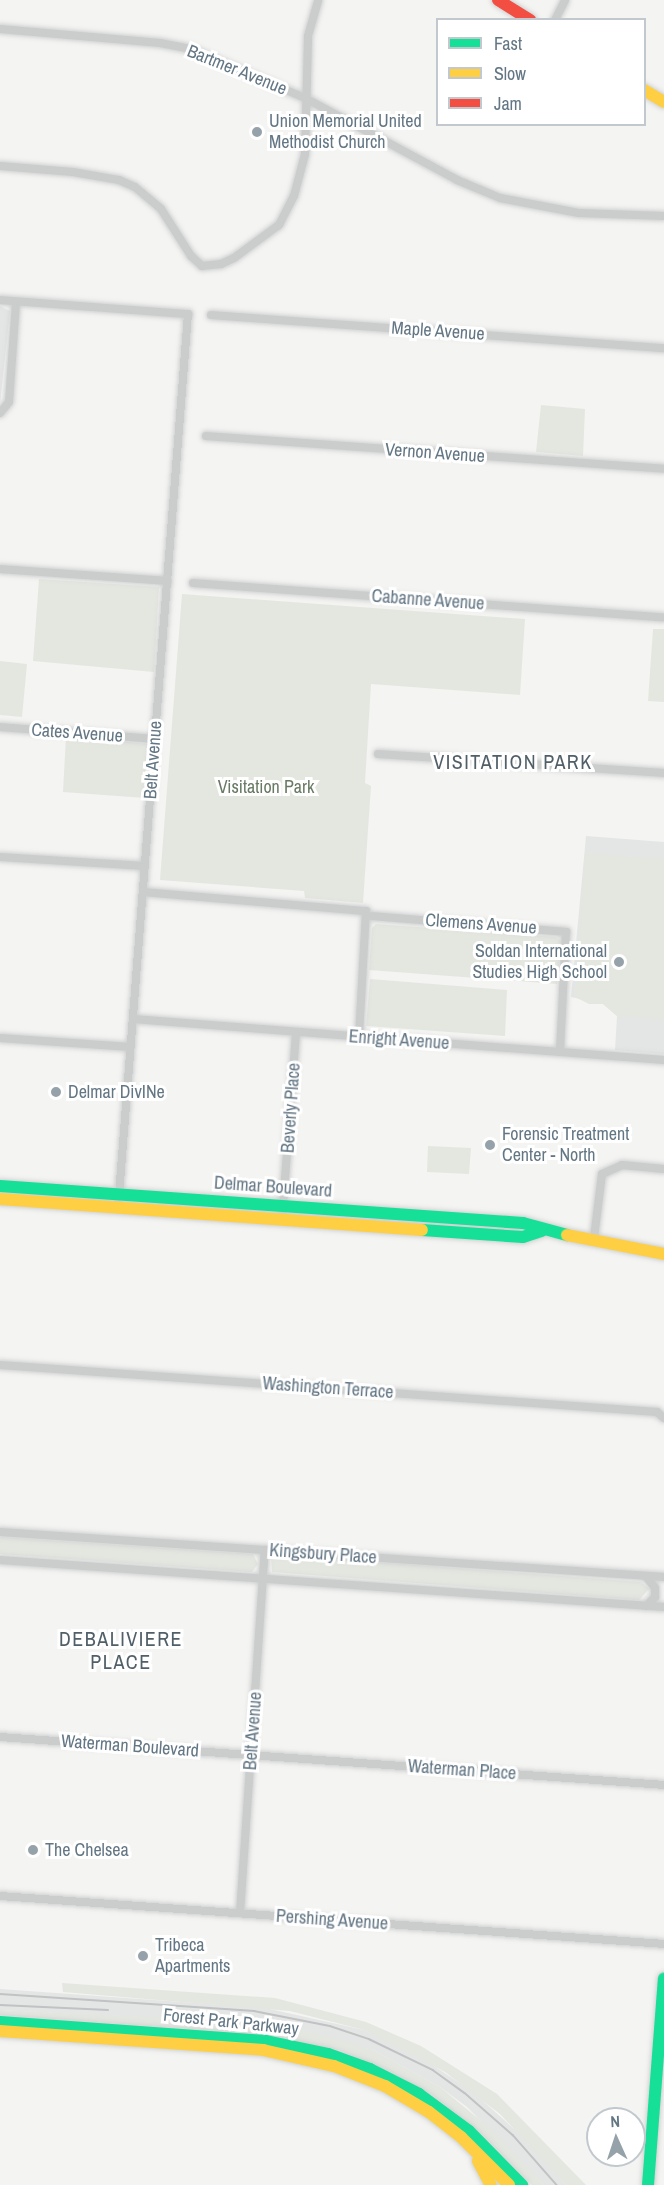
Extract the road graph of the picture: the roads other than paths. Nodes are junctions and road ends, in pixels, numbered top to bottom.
1 (318, 0) edge
2 (498, 0) edge
3 (565, 0) edge
4 (527, 18) edge
5 (556, 18) edge
6 (0, 29) edge
7 (646, 91) edge
8 (305, 98) junction
9 (664, 102) edge
10 (0, 166) edge
11 (664, 216) edge
12 (0, 300) edge
13 (16, 302) junction
14 (212, 315) dead end
15 (664, 348) edge
16 (2, 412) edge
17 (206, 436) dead end
18 (664, 470) edge
19 (0, 569) edge
20 (168, 581) junction
21 (193, 583) dead end
22 (664, 618) edge
23 (0, 727) edge
24 (155, 739) junction
25 (378, 754) dead end
26 (664, 773) edge
27 (0, 857) edge
28 (146, 866) junction
29 (144, 892) junction
30 (369, 913) junction
31 (133, 1019) junction
32 (296, 1033) junction
33 (359, 1036) junction
34 (0, 1038) edge
35 (131, 1047) junction
36 (560, 1052) junction
37 (664, 1060) edge
38 (664, 1169) edge
39 (0, 1186) edge
40 (118, 1194) junction
41 (0, 1199) edge
42 (118, 1207) junction
43 (283, 1213) junction
44 (594, 1238) junction
45 (664, 1254) edge
46 (0, 1365) edge
47 (662, 1413) edge
48 (0, 1532) edge
49 (265, 1550) junction
50 (0, 1560) edge
51 (646, 1576) junction
52 (664, 1577) edge
53 (263, 1578) junction
54 (646, 1606) junction
55 (664, 1607) edge
56 (0, 1737) edge
57 (255, 1755) junction
58 (664, 1785) edge
59 (0, 1896) edge
60 (240, 1913) junction
61 (664, 1944) edge
62 (664, 1979) edge
63 (0, 2022) edge
64 (0, 2031) edge
65 (461, 2137) junction
66 (491, 2185) edge
67 (509, 2185) edge
68 (522, 2185) edge
69 (648, 2185) edge

1 - 8 street
2 - 4 main road
3 - 5 street
6 - 8 street, Bartmer Avenue
7 - 9 main road
8 - 10 street
8 - 11 street, Bartmer Avenue
12 - 13 street
13 - 16 street
13 - 20 street, Belt Avenue
14 - 15 street, Maple Avenue
17 - 18 street, Vernon Avenue
19 - 20 street
20 - 24 street, Belt Avenue
21 - 22 street, Cabanne Avenue
23 - 24 street, Cates Avenue
24 - 28 street, Belt Avenue
25 - 26 street
27 - 28 street
28 - 29 street, Belt Avenue
29 - 30 street
29 - 31 street, Belt Avenue
30 - 33 street
30 - 36 street, Clemens Avenue
31 - 32 street, Enright Avenue
31 - 35 street, Belt Avenue
32 - 33 street, Enright Avenue
32 - 43 street, Beverly Place
33 - 36 street, Enright Avenue
34 - 35 street
35 - 40 street, Belt Avenue
36 - 37 street, Enright Avenue
38 - 44 street
39 - 40 main road, Delmar Boulevard
40 - 42 street, Belt Avenue
40 - 43 main road, Delmar Boulevard
41 - 42 main road, Delmar Boulevard
42 - 43 main road, Delmar Boulevard
43 - 44 main road, Delmar Boulevard
44 - 45 main road, Delmar Boulevard
46 - 47 street, Washington Terrace
48 - 49 street, Kingsbury Place
49 - 51 street, Kingsbury Place
49 - 53 street, Belt Avenue
50 - 53 street, Kingsbury Place
51 - 52 street, Kingsbury Place
51 - 54 street
53 - 54 street, Kingsbury Place
53 - 57 street, Belt Avenue
54 - 55 street, Kingsbury Place
56 - 57 street, Waterman Boulevard
57 - 58 street, Waterman Place
57 - 60 street, Belt Avenue
59 - 60 street, Pershing Avenue
60 - 61 street, Pershing Avenue
62 - 69 main road
63 - 68 main road, Forest Park Parkway
64 - 65 main road, Forest Park Parkway
65 - 66 main road
65 - 67 main road, Forest Park Parkway

